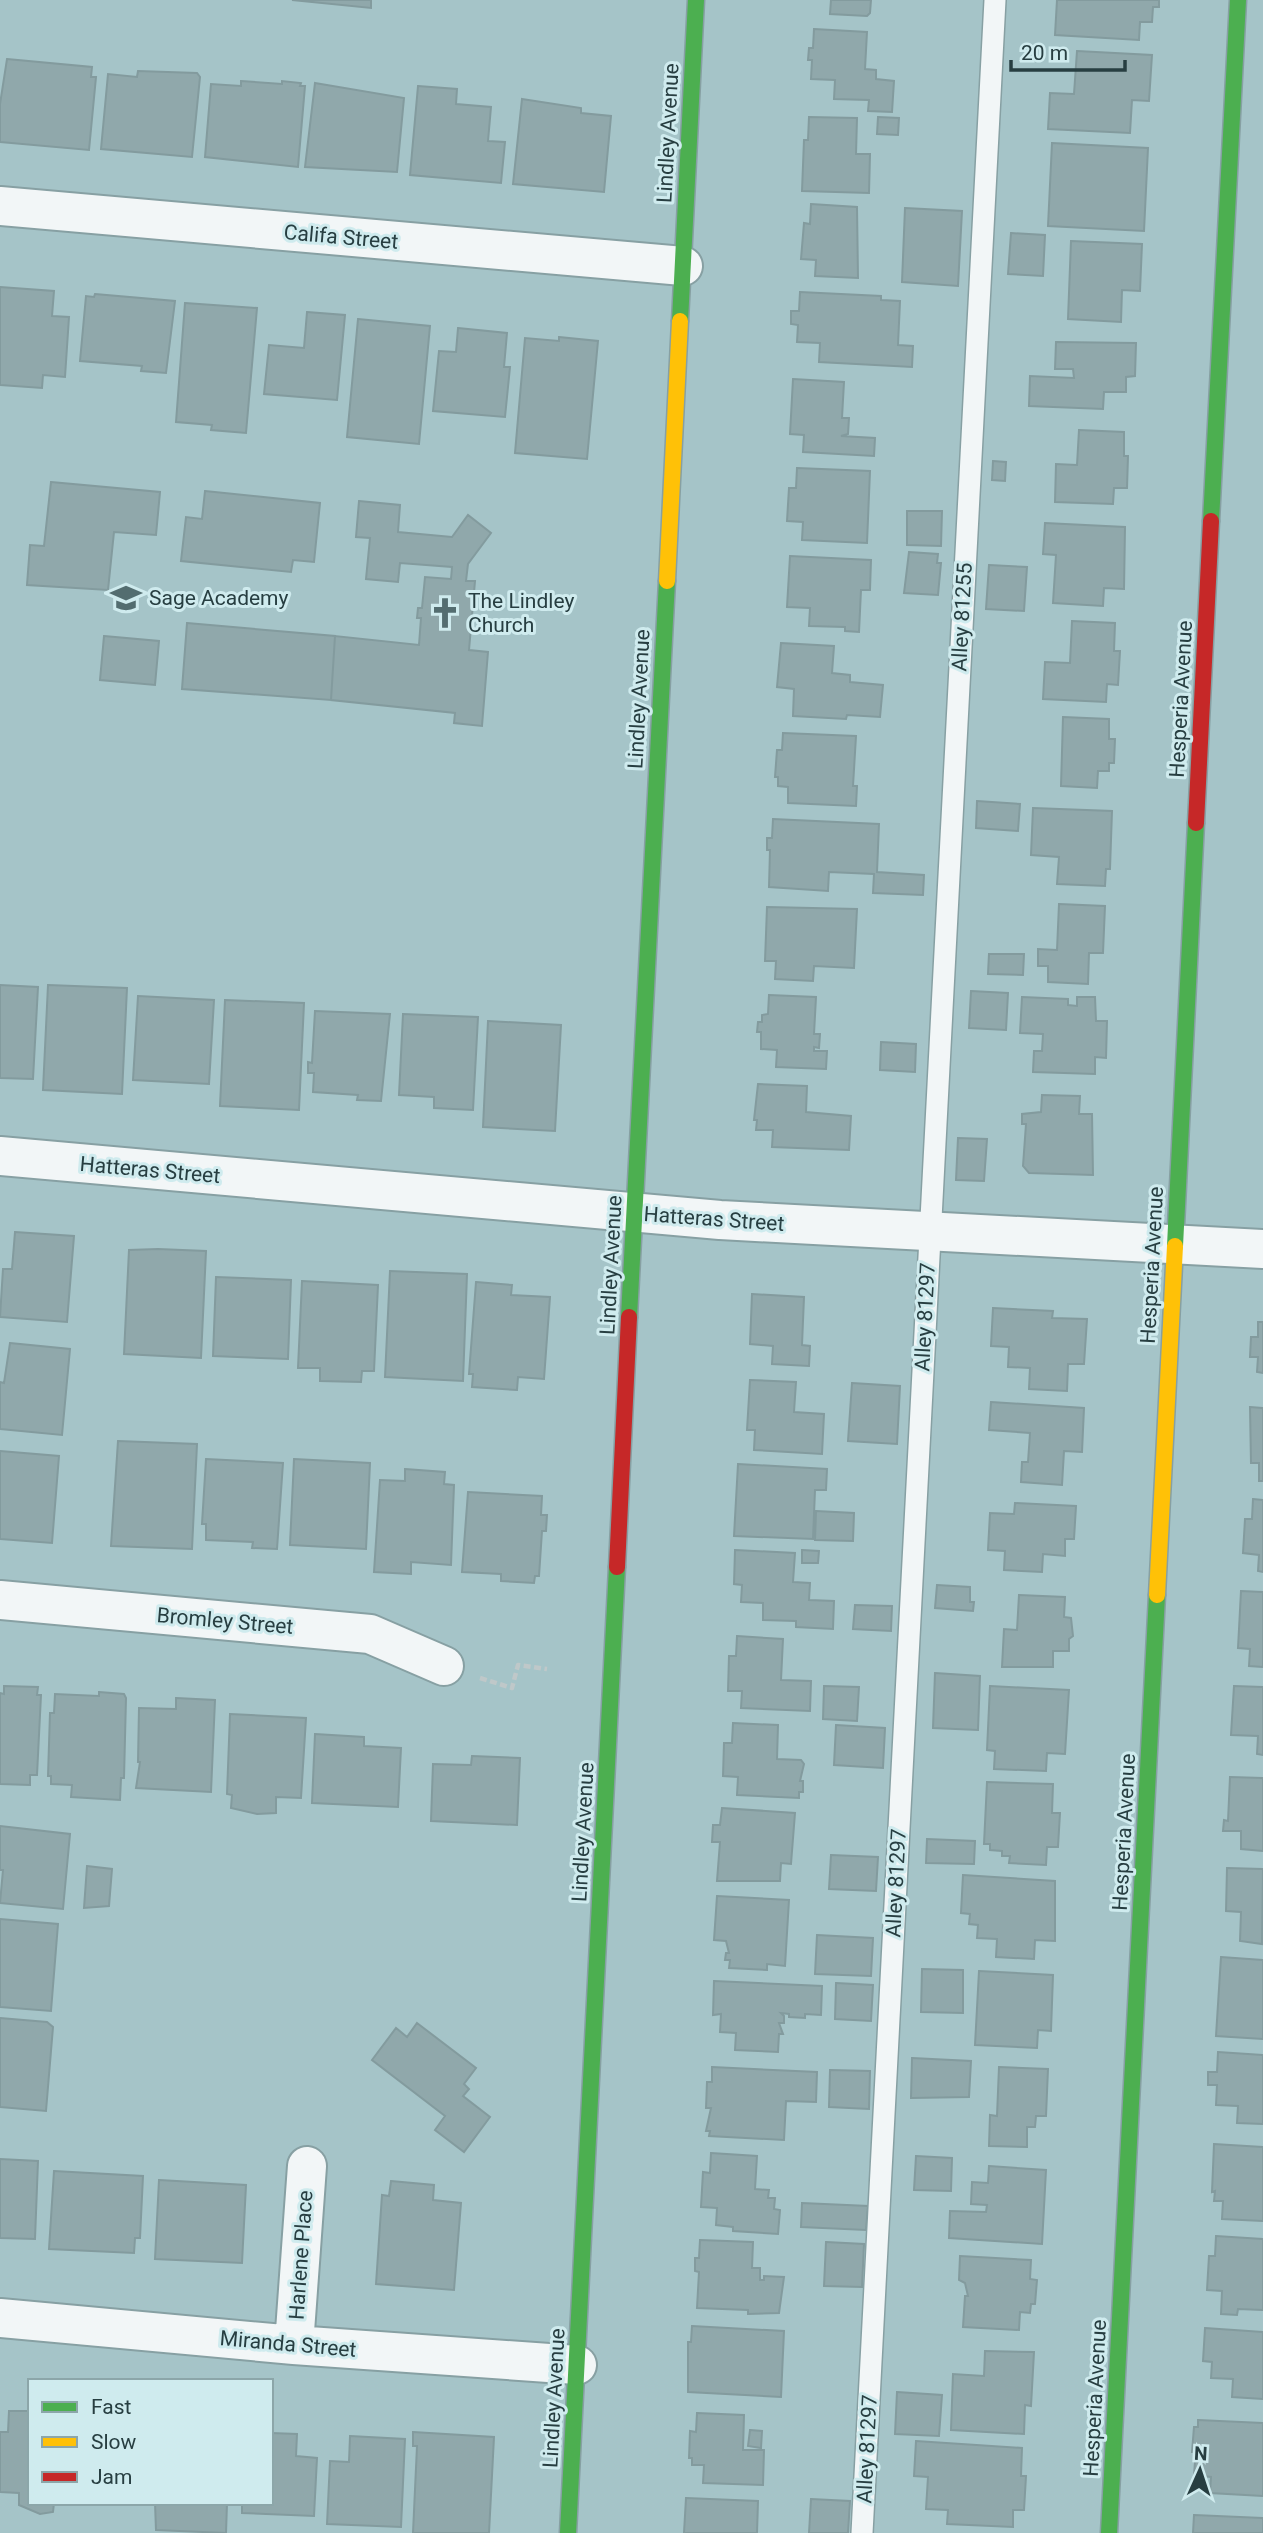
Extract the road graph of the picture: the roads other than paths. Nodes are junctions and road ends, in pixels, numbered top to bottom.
1 (696, 0) edge
2 (995, 0) edge
3 (1238, 0) edge
4 (0, 206) edge
5 (682, 266) junction
6 (0, 1156) edge
7 (634, 1214) junction
8 (930, 1233) junction
9 (1175, 1245) junction
10 (1263, 1249) edge
11 (0, 1600) edge
12 (444, 1666) road end
13 (307, 2166) dead end
14 (0, 2318) edge
15 (294, 2345) junction
16 (577, 2365) junction
17 (568, 2533) edge
18 (862, 2533) edge
19 (1109, 2533) edge

1 - 5 main road, Lindley Avenue
2 - 8 lane, Alley 81255
3 - 9 main road, Hesperia Avenue
4 - 5 street, Califa Street
5 - 7 main road, Lindley Avenue
6 - 7 street, Hatteras Street
7 - 8 street, Hatteras Street
7 - 16 main road, Lindley Avenue
8 - 9 street, Hatteras Street
8 - 18 lane, Alley 81297
9 - 10 street, Hatteras Street
9 - 19 main road, Hesperia Avenue
11 - 12 street, Bromley Street
13 - 15 street, Harlene Place
14 - 15 street, Miranda Street
15 - 16 street, Miranda Street
16 - 17 main road, Lindley Avenue

